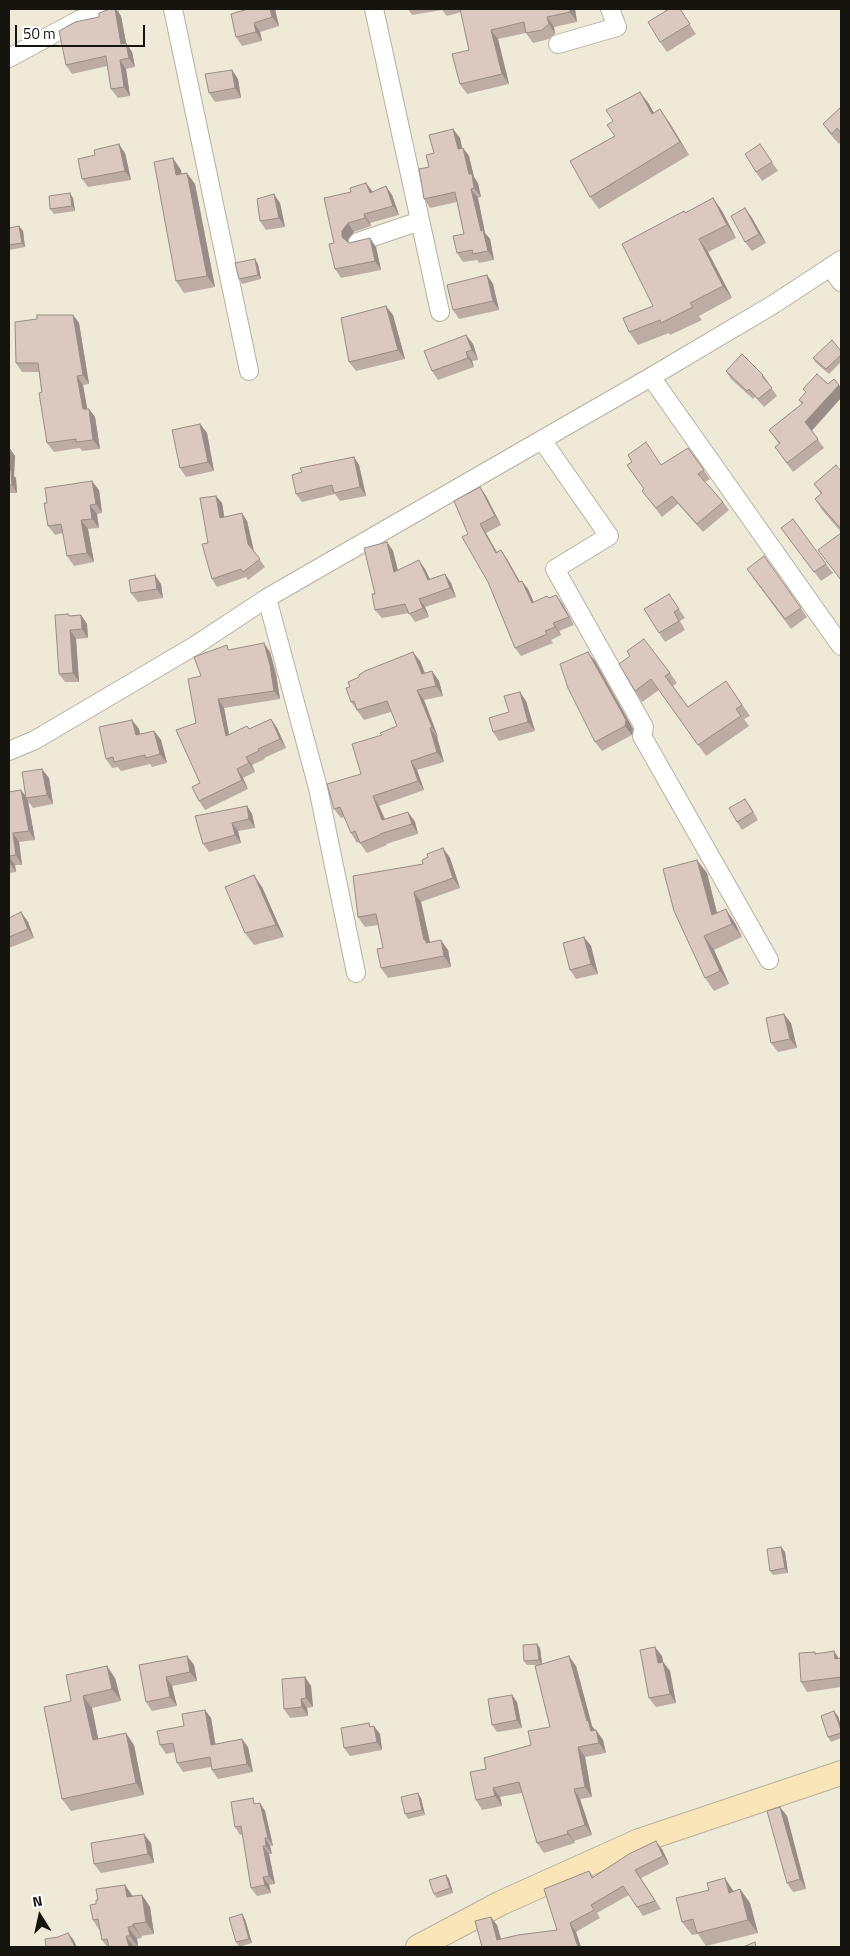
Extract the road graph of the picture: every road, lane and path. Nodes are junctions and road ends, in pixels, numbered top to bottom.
1 (109, 9) edge
2 (173, 9) edge
3 (374, 9) edge
4 (610, 9) edge
5 (558, 44) dead end
6 (9, 58) edge
7 (420, 221) junction
8 (358, 242) edge
9 (835, 264) edge
10 (841, 282) edge
11 (440, 312) dead end
12 (249, 371) dead end
13 (652, 377) junction
14 (542, 440) junction
15 (267, 598) junction
16 (841, 646) edge
17 (9, 751) edge
18 (769, 960) dead end
19 (356, 973) dead end
20 (841, 1773) edge
21 (418, 1947) edge

1 - 6 street
2 - 12 street
3 - 7 street
4 - 5 street
7 - 8 street
7 - 11 street
9 - 10 street
9 - 13 street
13 - 14 street
13 - 16 street
14 - 15 street
14 - 18 street
15 - 17 street
15 - 19 street
20 - 21 street

